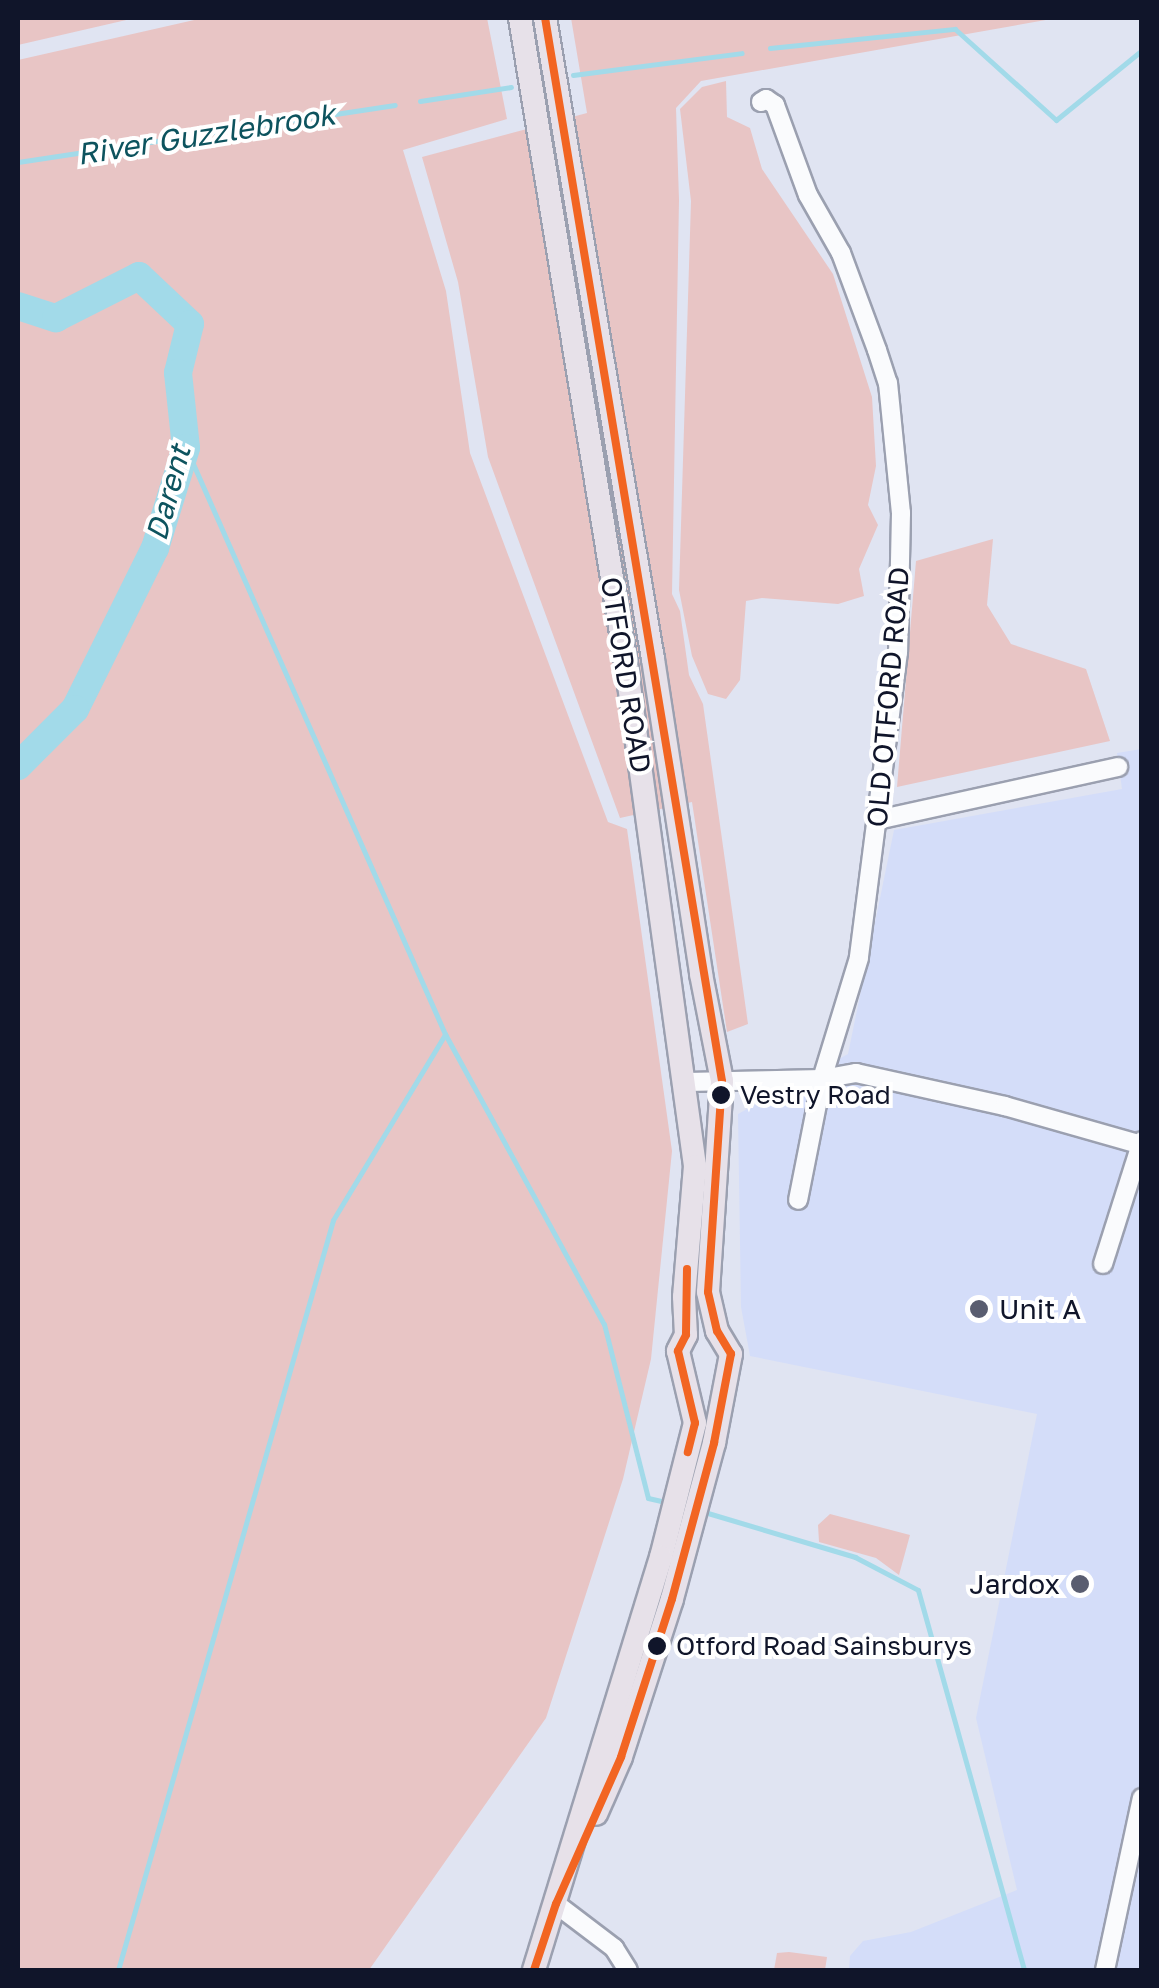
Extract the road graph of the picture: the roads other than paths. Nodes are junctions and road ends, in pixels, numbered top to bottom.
1 (520, 18) edge
2 (545, 18) edge
3 (761, 102) dead end
4 (1118, 767) dead end
5 (877, 820) junction
6 (822, 1079) junction
7 (722, 1081) junction
8 (687, 1082) junction
9 (1141, 1143) edge
10 (798, 1200) dead end
11 (1103, 1264) dead end
12 (717, 1331) junction
13 (686, 1336) junction
14 (727, 1369) junction
15 (683, 1371) junction
16 (1142, 1798) edge
17 (1133, 1883) edge
18 (556, 1904) junction
19 (534, 1970) edge
20 (628, 1970) edge
21 (1105, 1970) edge

1 - 8 main road, OTFORD ROAD
2 - 7 main road, OTFORD ROAD
3 - 5 street, OLD OTFORD ROAD
4 - 5 street
5 - 6 street, OLD OTFORD ROAD
6 - 7 street
6 - 9 street
6 - 10 street, OLD OTFORD ROAD
7 - 8 street
7 - 12 main road, OTFORD ROAD
8 - 13 main road, OTFORD ROAD
9 - 11 street
12 - 13 main road
12 - 14 main road, OTFORD ROAD
13 - 15 main road, OTFORD ROAD
14 - 15 main road
14 - 18 main road, OTFORD ROAD
15 - 18 main road, OTFORD ROAD
16 - 17 street
17 - 21 street
18 - 19 main road, OTFORD ROAD
18 - 20 street

